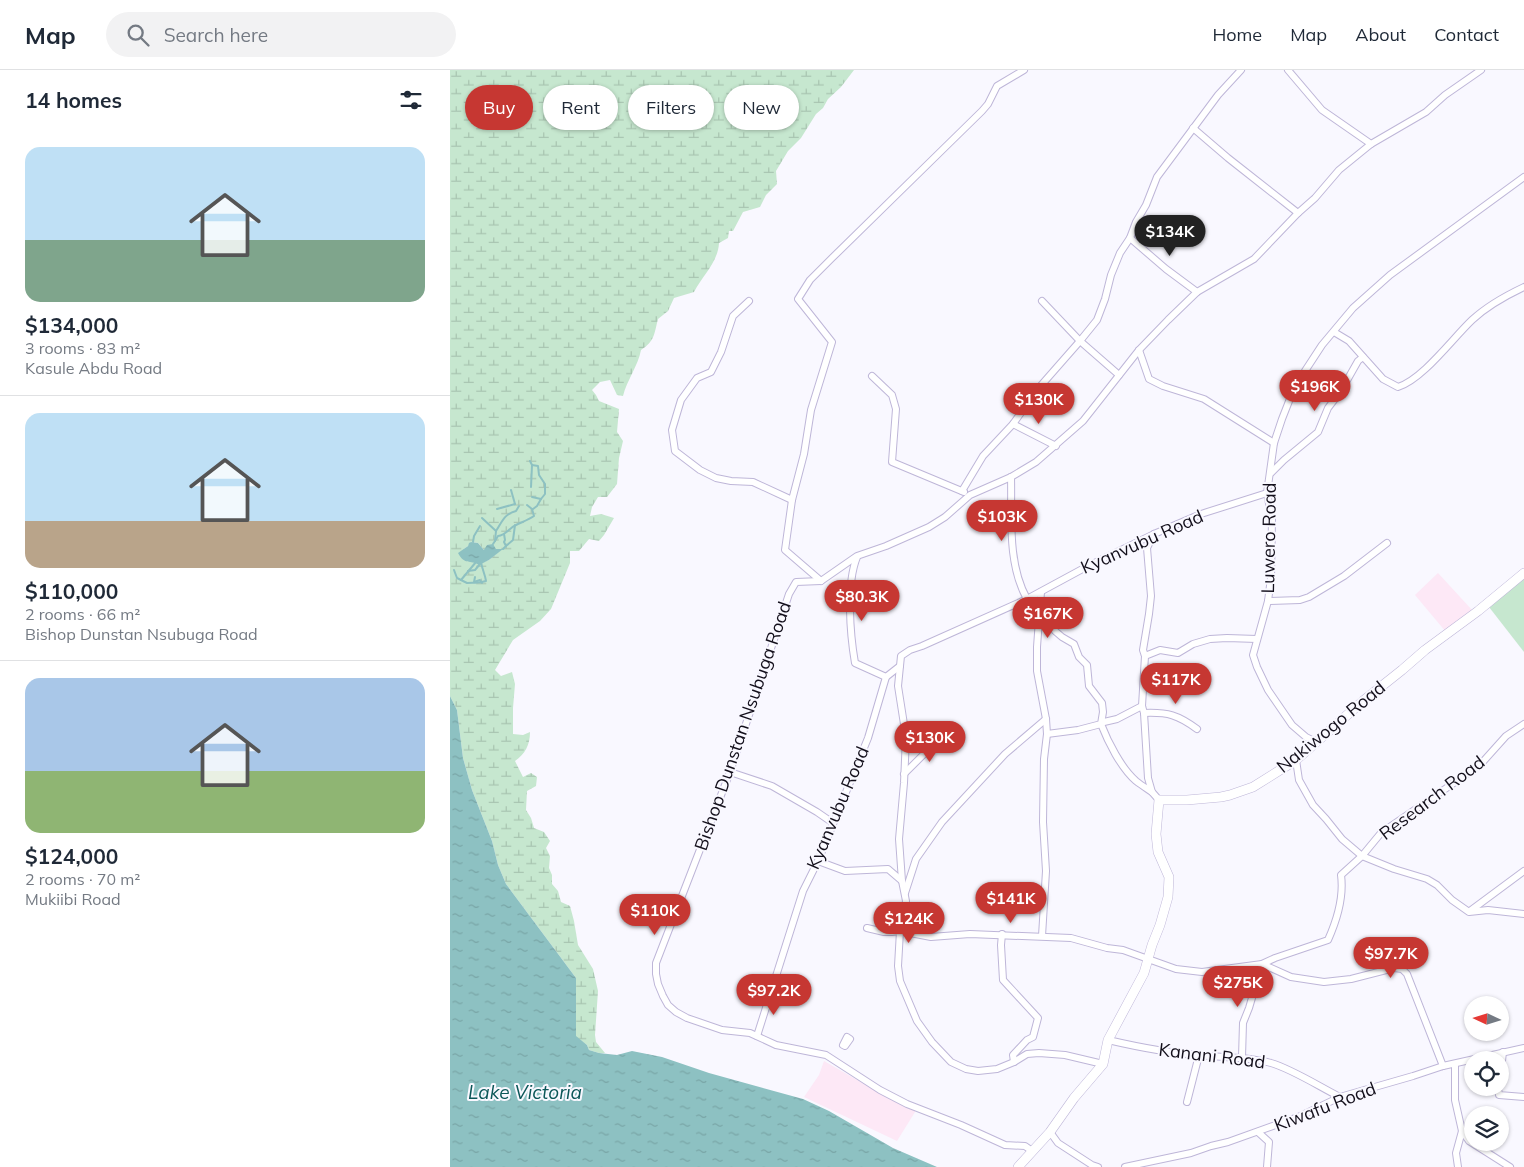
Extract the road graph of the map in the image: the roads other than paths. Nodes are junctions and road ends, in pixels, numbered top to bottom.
1 (1024, 70) edge
2 (1241, 70) edge
3 (1288, 70) edge
4 (1481, 70) edge
5 (1192, 128) junction
6 (1371, 144) junction
7 (1524, 177) edge
8 (1298, 212) junction
9 (1130, 238) junction
10 (1524, 287) edge
11 (1198, 292) junction
12 (748, 301) dead end
13 (1042, 301) dead end
14 (1334, 332) junction
15 (1080, 341) junction
16 (1139, 350) junction
17 (1363, 356) junction
18 (1119, 375) junction
19 (872, 376) dead end
20 (1013, 424) junction
21 (1274, 443) junction
22 (1056, 446) junction
23 (1270, 474) junction
24 (1011, 477) junction
25 (962, 491) junction
26 (1267, 493) junction
27 (970, 495) junction
28 (792, 500) junction
29 (1154, 534) junction
30 (1387, 542) dead end
31 (857, 556) junction
32 (1524, 573) edge
33 (821, 581) junction
34 (1041, 592) junction
35 (1027, 599) junction
36 (1268, 601) junction
37 (1039, 605) junction
38 (1257, 639) junction
39 (1145, 656) junction
40 (900, 666) junction
41 (886, 677) junction
42 (1142, 706) junction
43 (1144, 713) junction
44 (1046, 719) junction
45 (1101, 724) junction
46 (1524, 724) edge
47 (1197, 729) dead end
48 (1047, 734) junction
49 (948, 740) dead end
50 (1316, 742) junction
51 (1296, 760) junction
52 (730, 772) junction
53 (904, 774) junction
54 (1152, 792) junction
55 (1159, 800) junction
56 (833, 823) junction
57 (1362, 856) junction
58 (818, 861) junction
59 (1524, 871) edge
60 (902, 881) junction
61 (905, 894) junction
62 (1469, 912) junction
63 (1524, 914) edge
64 (866, 928) dead end
65 (900, 931) junction
66 (1002, 934) junction
67 (1042, 936) junction
68 (1148, 958) junction
69 (1262, 964) junction
70 (757, 1036) junction
71 (1108, 1040) junction
72 (1524, 1048) edge
73 (1508, 1051) edge
74 (1199, 1055) junction
75 (1242, 1057) junction
76 (1014, 1062) junction
77 (1464, 1062) edge
78 (1103, 1064) junction
79 (1455, 1064) junction
80 (1443, 1066) junction
81 (1509, 1096) edge
82 (1340, 1097) junction
83 (1524, 1097) edge
84 (1187, 1102) dead end
85 (1462, 1131) junction
86 (1050, 1132) junction
87 (1258, 1132) junction
88 (1032, 1151) junction
89 (1018, 1167) edge
90 (1098, 1167) edge
91 (1126, 1167) edge
92 (1267, 1167) edge
93 (1458, 1167) edge
94 (1510, 1167) edge

1 - 28 street
2 - 5 street
3 - 6 street
4 - 6 street
5 - 8 street
5 - 9 street
6 - 8 street
7 - 14 street, Luwero Road
8 - 11 street
9 - 11 street
9 - 15 street
10 - 17 street
11 - 16 street
12 - 28 street
13 - 15 street
14 - 17 street
14 - 21 street, Luwero Road
15 - 18 street
15 - 20 street
16 - 18 street
16 - 21 street
17 - 23 street
18 - 22 street
19 - 25 street
20 - 22 street
20 - 25 street
21 - 23 street, Luwero Road
22 - 24 street
23 - 26 street, Luwero Road
24 - 27 street
24 - 35 street
25 - 27 street
26 - 29 street, Kyanvubu Road
26 - 36 street, Luwero Road
27 - 31 street
28 - 33 street
29 - 34 street, Kyanvubu Road
29 - 39 street
30 - 36 street
31 - 33 street
31 - 41 street
32 - 50 street, Nakiwogo Road
33 - 52 street, Bishop Dunstan Nsubuga Road
34 - 35 street, Kyanvubu Road
34 - 37 street
35 - 40 street, Kyanvubu Road
36 - 38 street, Luwero Road
37 - 44 street
37 - 45 street
38 - 39 street
38 - 50 street, Luwero Road
39 - 42 street
40 - 41 street, Kyanvubu Road
40 - 53 street
41 - 56 street, Kyanvubu Road
42 - 43 street
42 - 45 street
43 - 47 street
43 - 54 street
44 - 48 street
44 - 61 street
45 - 48 street
45 - 54 street
46 - 57 street, Research Road
48 - 67 street
49 - 53 street
50 - 51 street, Nakiwogo Road
51 - 55 street, Nakiwogo Road
51 - 57 street
52 - 56 street
52 - 70 street, Bishop Dunstan Nsubuga Road
53 - 60 street
54 - 55 street
55 - 68 street
56 - 58 street, Kyanvubu Road
57 - 62 street
57 - 69 street, Research Road
58 - 60 street
58 - 70 street, Kyanvubu Road
59 - 62 street
60 - 61 street
61 - 65 street
62 - 63 street
64 - 65 street
65 - 66 street
65 - 76 street
66 - 67 street
66 - 76 street
67 - 68 street
68 - 69 street
68 - 71 street
69 - 75 street
69 - 80 street
70 - 88 street, Bishop Dunstan Nsubuga Road
71 - 74 street, Kanani Road
71 - 78 street
72 - 73 street, Kiwafu Road
74 - 75 street, Kanani Road
74 - 84 street
75 - 82 street, Kanani Road
76 - 78 street
77 - 79 street, Kiwafu Road
78 - 86 street
79 - 80 street, Kiwafu Road
79 - 85 street
80 - 82 street, Kiwafu Road
81 - 83 street
82 - 87 street, Kiwafu Road
85 - 93 street
85 - 94 street
86 - 88 street
86 - 90 street
87 - 91 street, Kiwafu Road
87 - 92 street
88 - 89 street

